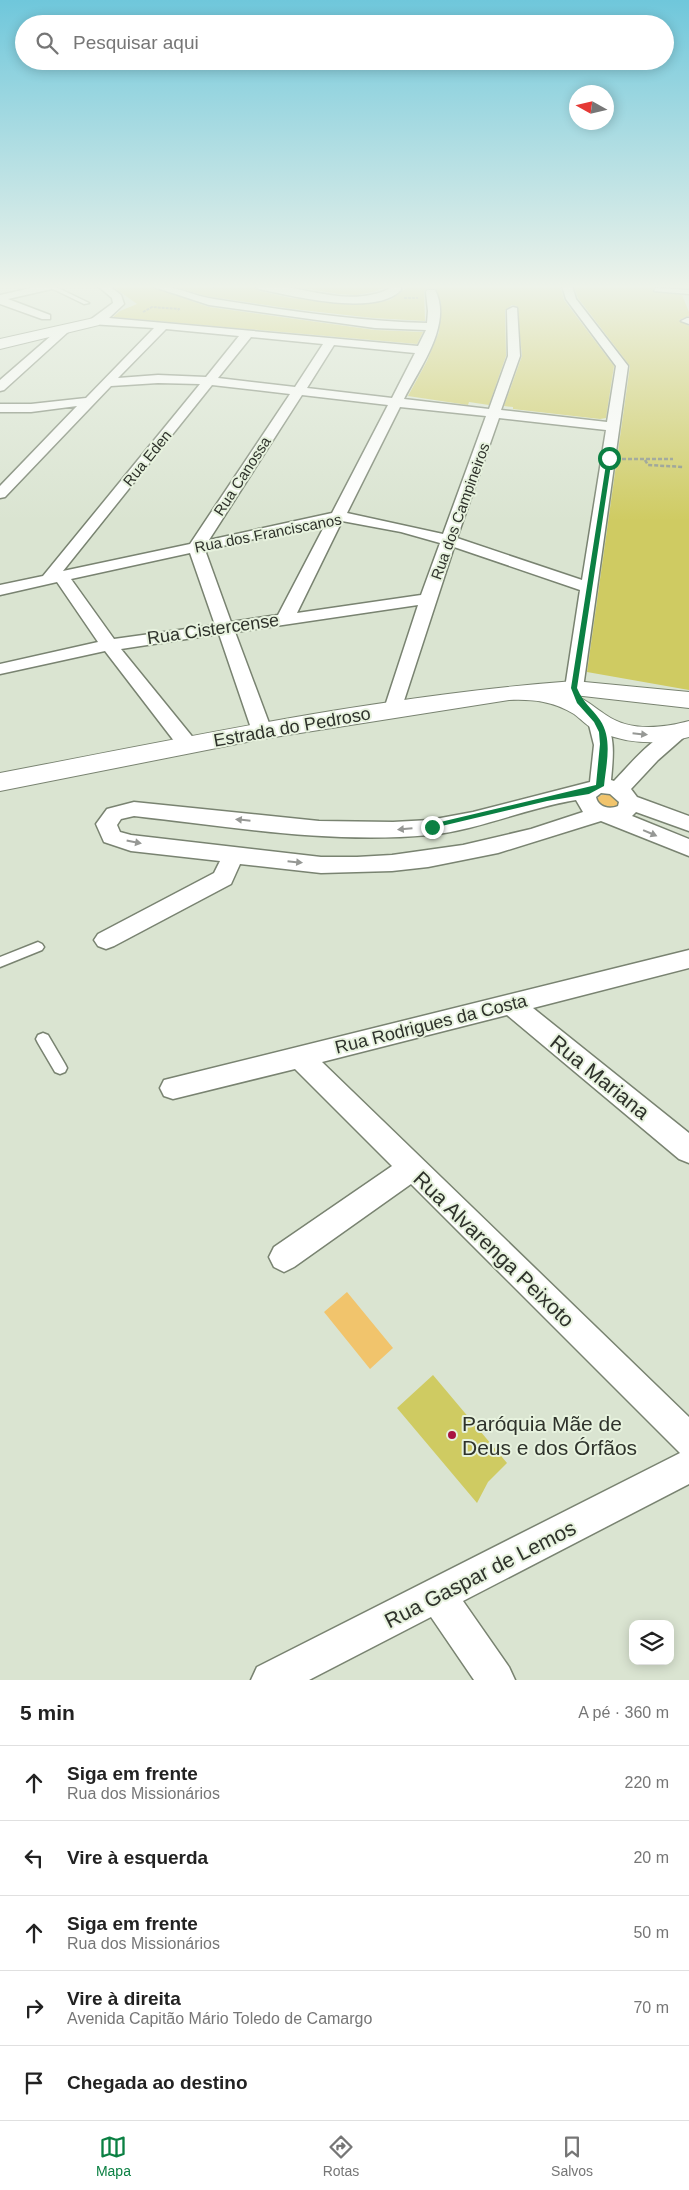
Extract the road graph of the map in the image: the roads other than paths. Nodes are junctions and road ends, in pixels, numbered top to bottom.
1 (25, 364) edge
2 (125, 364) edge
3 (222, 364) edge
4 (316, 364) edge
5 (415, 364) edge
6 (511, 364) edge
7 (621, 364) edge
8 (209, 381) junction
9 (107, 383) junction
10 (0, 387) edge
11 (298, 391) junction
12 (89, 402) junction
13 (397, 402) junction
14 (0, 408) edge
15 (495, 413) junction
16 (614, 427) junction
17 (0, 494) edge
18 (338, 516) junction
19 (450, 540) junction
20 (196, 547) junction
21 (54, 579) junction
22 (589, 588) junction
23 (0, 590) edge
24 (428, 599) junction
25 (284, 619) junction
26 (225, 627) junction
27 (109, 645) junction
28 (0, 669) edge
29 (574, 688) junction
30 (531, 692) junction
31 (677, 699) edge
32 (393, 709) junction
33 (592, 717) junction
34 (262, 731) junction
35 (682, 731) edge
36 (188, 745) junction
37 (54, 772) junction
38 (0, 782) edge
39 (609, 792) junction
40 (0, 794) edge
41 (606, 815) junction
42 (689, 824) edge
43 (689, 848) edge
44 (233, 855) junction
45 (106, 940) dead end
46 (38, 947) dead end
47 (689, 959) edge
48 (0, 962) edge
49 (511, 1004) junction
50 (42, 1039) dead end
51 (299, 1056) junction
52 (60, 1068) dead end
53 (173, 1088) dead end
54 (689, 1150) edge
55 (411, 1168) junction
56 (284, 1257) dead end
57 (689, 1440) edge
58 (689, 1466) edge
59 (438, 1596) junction
60 (270, 1680) edge
61 (496, 1680) edge

1 - 10 street
2 - 9 street
3 - 8 street, Rua Eden
4 - 11 street, Rua Canossa
5 - 13 street
6 - 15 street, Rua dos Campineiros
7 - 16 street
8 - 9 street
8 - 11 street
8 - 21 street, Rua Eden
9 - 12 street
11 - 13 street
11 - 20 street, Rua Canossa
12 - 14 street
12 - 17 street
13 - 15 street
13 - 18 street
15 - 16 street
15 - 19 street, Rua dos Campineiros
16 - 22 street
18 - 19 street, Rua dos Franciscanos
18 - 20 street, Rua dos Franciscanos
18 - 25 street
19 - 22 street, Rua dos Franciscanos
19 - 24 street, Rua dos Campineiros
20 - 21 street, Rua dos Franciscanos
20 - 26 street
21 - 23 street, Rua dos Franciscanos
21 - 27 street
22 - 29 street
24 - 25 street, Rua Cistercense
24 - 32 street, Rua dos Campineiros
25 - 26 street, Rua Cistercense
26 - 27 street, Rua Cistercense
26 - 34 street
27 - 28 street, Rua Cistercense
27 - 36 street
29 - 30 main road, Estrada do Pedroso
29 - 31 main road, Estrada do Pedroso
29 - 33 main road
30 - 32 main road, Estrada do Pedroso
30 - 33 main road, Estrada do Pedroso
31 - 35 main road
32 - 34 main road, Estrada do Pedroso
33 -> 35 main road, Estrada do Pedroso
33 - 39 street
34 - 36 main road, Estrada do Pedroso
35 - 39 street
36 - 37 main road, Estrada do Pedroso
37 - 38 main road, Estrada do Pedroso
37 - 40 main road, Estrada do Pedroso
39 - 41 street
39 - 41 street
39 - 42 street
39 -> 44 street
41 -> 43 street
44 -> 41 street
44 - 45 street
46 - 48 lane
47 - 49 street, Rua Rodrigues da Costa
49 - 51 street, Rua Rodrigues da Costa
49 - 54 street, Rua Mariana
50 - 52 lane
51 - 53 street, Rua Rodrigues da Costa
51 - 55 street, Rua Alvarenga Peixoto
55 - 56 street
55 - 57 street, Rua Alvarenga Peixoto
58 - 59 street, Rua Gaspar de Lemos
59 - 60 street, Rua Gaspar de Lemos
59 - 61 street

